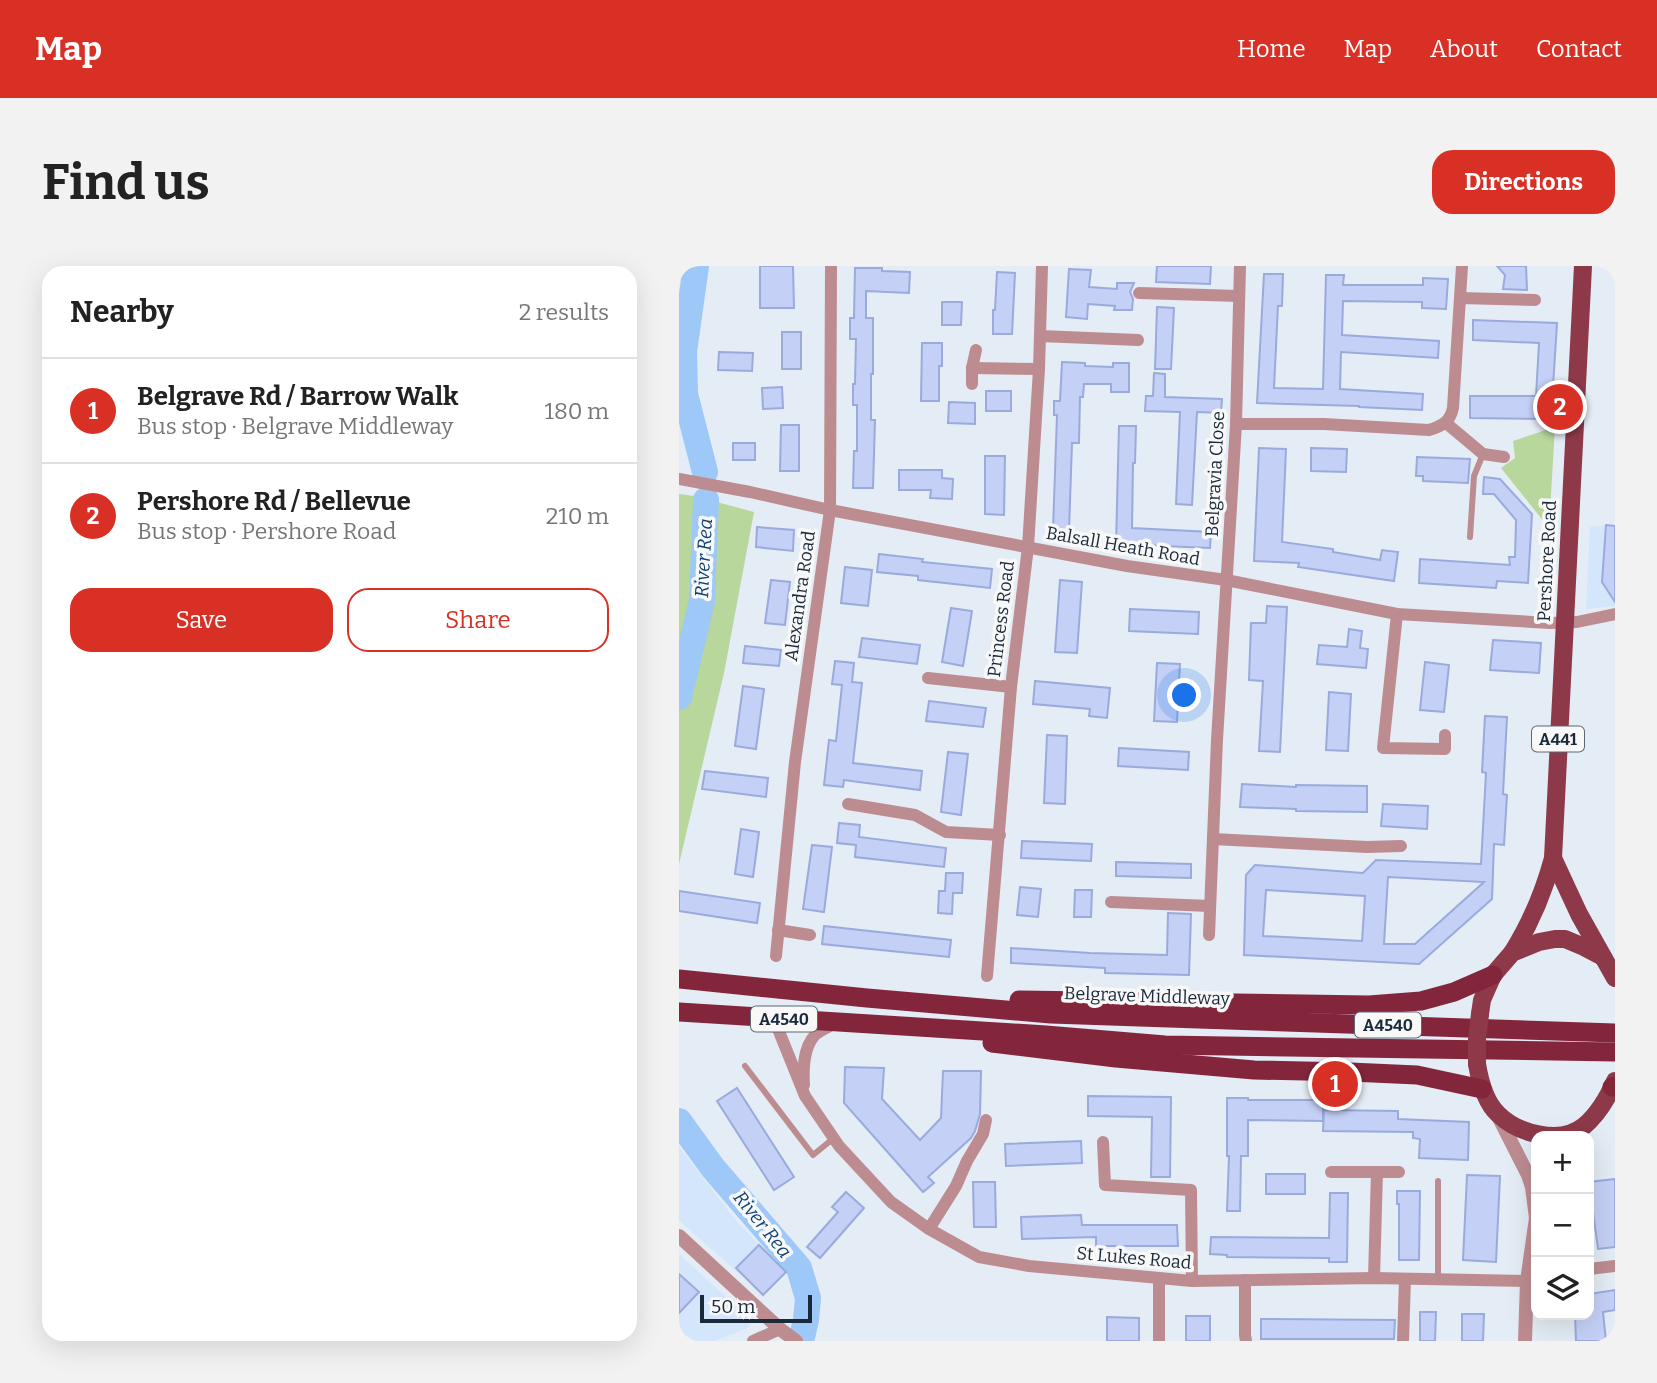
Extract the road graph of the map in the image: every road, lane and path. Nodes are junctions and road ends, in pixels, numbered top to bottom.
1 (831, 266) edge
2 (1042, 266) edge
3 (1240, 266) edge
4 (1462, 266) edge
5 (1583, 266) edge
6 (1139, 293) dead end
7 (1239, 296) junction
8 (1460, 298) junction
9 (1535, 300) dead end
10 (1040, 337) junction
11 (1138, 340) dead end
12 (976, 350) dead end
13 (972, 369) junction
14 (1039, 369) junction
15 (972, 384) dead end
16 (1446, 423) junction
17 (1237, 424) junction
18 (1483, 454) junction
19 (1504, 457) dead end
20 (679, 479) edge
21 (830, 510) junction
22 (1470, 537) dead end
23 (1028, 547) junction
24 (1226, 580) junction
25 (1397, 614) junction
26 (1615, 614) edge
27 (1564, 621) junction
28 (928, 678) dead end
29 (1011, 687) junction
30 (1445, 735) dead end
31 (848, 804) dead end
32 (1000, 835) junction
33 (1213, 839) junction
34 (1401, 846) dead end
35 (1553, 858) junction
36 (1111, 902) dead end
37 (1210, 906) junction
38 (778, 930) junction
39 (810, 935) dead end
40 (1209, 935) dead end
41 (1512, 953) junction
42 (776, 956) dead end
43 (1603, 957) junction
44 (1493, 975) junction
45 (987, 976) dead end
46 (1615, 977) edge
47 (679, 979) edge
48 (867, 998) junction
49 (679, 1012) edge
50 (773, 1019) junction
51 (837, 1022) junction
52 (888, 1024) junction
53 (1615, 1033) edge
54 (1615, 1052) edge
55 (745, 1066) dead end
56 (1614, 1085) edge
57 (1482, 1089) junction
58 (805, 1096) junction
59 (1497, 1114) junction
60 (986, 1120) dead end
61 (1581, 1131) edge
62 (1531, 1133) edge
63 (834, 1138) junction
64 (1103, 1142) dead end
65 (1331, 1172) dead end
66 (1377, 1172) junction
67 (1399, 1172) dead end
68 (1438, 1181) dead end
69 (1533, 1194) edge
70 (929, 1229) junction
71 (679, 1236) edge
72 (1532, 1257) edge
73 (1615, 1266) edge
74 (1594, 1268) edge
75 (1530, 1275) edge
76 (1159, 1278) junction
77 (1374, 1278) junction
78 (1405, 1279) junction
79 (1245, 1280) junction
80 (1438, 1280) junction
81 (1192, 1281) junction
82 (789, 1336) edge
83 (753, 1341) edge
84 (1159, 1341) edge
85 (1246, 1341) edge
86 (1403, 1341) edge
87 (1525, 1341) edge

1 - 21 street, Alexandra Road
2 - 10 street, Princess Road
3 - 7 street, Belgravia Close
4 - 8 street
5 - 27 main road, Pershore Road / A441
6 - 7 street
7 - 17 street, Belgravia Close
8 - 9 street
8 - 16 street
10 - 11 street
10 - 14 street, Princess Road
12 - 13 street
13 - 14 street
13 - 15 street
14 - 23 street, Princess Road
16 - 17 street
16 - 18 street
17 - 24 street, Belgravia Close
18 - 19 street
18 - 22 lane
20 - 21 street, Balsall Heath Road
21 - 23 street, Balsall Heath Road
21 - 38 street, Alexandra Road
23 - 24 street, Balsall Heath Road
23 - 29 street, Princess Road
24 - 25 street, Balsall Heath Road
24 - 33 street, Belgravia Close
25 - 27 street, Balsall Heath Road
25 - 30 street
26 - 27 street, Balsall Heath Road
27 - 35 main road, Pershore Road / A441
28 - 29 street
29 - 32 street, Princess Road
31 - 32 street
32 - 45 street, Princess Road
33 - 34 street
33 - 37 street, Belgravia Close
35 - 41 main road, Pershore Road / A441
35 - 43 main road, Pershore Road / A441
36 - 37 street
37 - 40 street, Belgravia Close
38 - 39 street
38 - 42 street, Alexandra Road
41 - 43 main road
41 - 44 main road, Pershore Road
43 - 46 main road, Pershore Road
44 - 48 highway
44 - 57 main road, bridge
47 - 48 highway, Belgrave Middleway / A4540
48 - 53 highway, Belgrave Middleway / A4540
49 - 50 highway, A4540
50 - 51 highway, A4540
50 - 58 street, St Lukes Road
51 - 52 highway, A4540
51 - 58 street
52 - 54 highway, A4540
52 - 57 highway
55 - 63 lane
56 - 61 main road
57 - 59 main road
58 - 63 street, St Lukes Road
59 - 62 main road
59 - 69 street
60 - 70 street
63 - 70 street, St Lukes Road
64 - 81 street
65 - 66 street
66 - 67 street
66 - 77 street
68 - 80 lane
70 - 76 street, St Lukes Road
71 - 82 street
72 - 75 street
73 - 74 street
75 - 80 street, St Lukes Road
75 - 87 street
76 - 81 street, St Lukes Road
76 - 84 street
77 - 78 street, St Lukes Road
77 - 79 street, St Lukes Road
78 - 80 street, St Lukes Road
78 - 86 street
79 - 81 street, St Lukes Road
79 - 85 street
82 - 83 street

